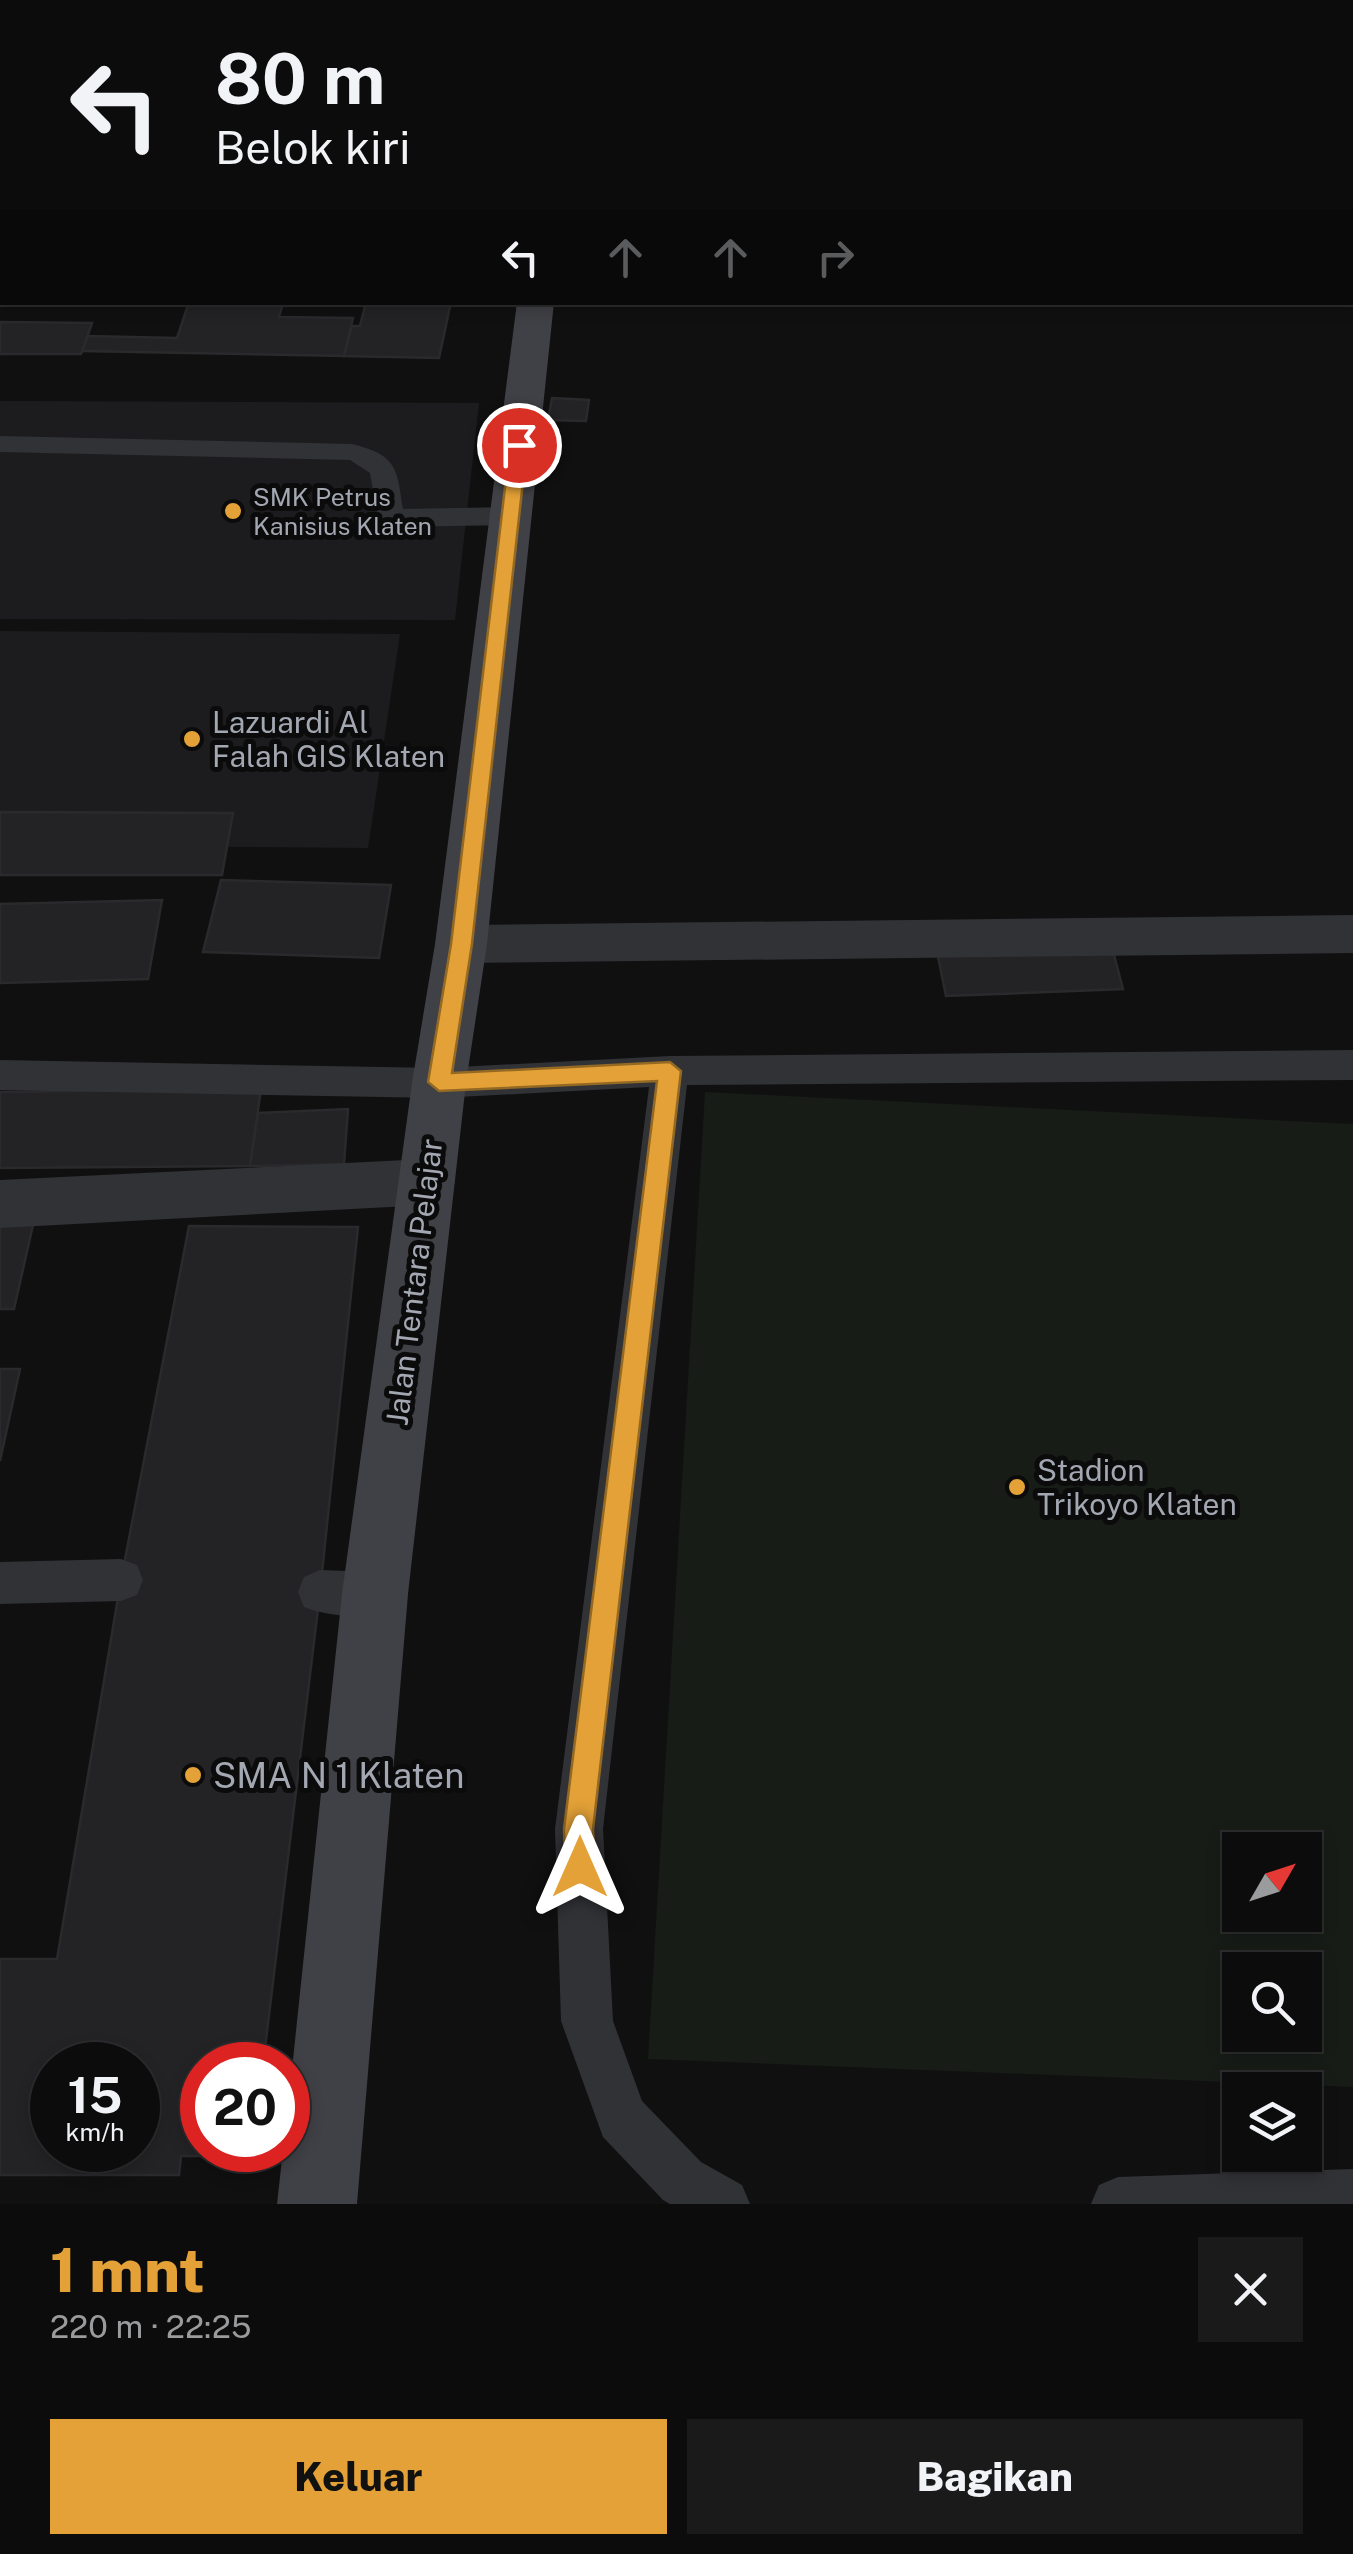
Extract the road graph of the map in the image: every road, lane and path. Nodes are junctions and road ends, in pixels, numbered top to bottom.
1 (536, 305) edge
2 (0, 444) edge
3 (510, 516) junction
4 (1353, 934) edge
5 (462, 944) junction
6 (1353, 1065) edge
7 (670, 1071) junction
8 (0, 1074) edge
9 (439, 1082) junction
10 (428, 1182) junction
11 (0, 1204) edge
12 (121, 1580) dead end
13 (0, 1583) edge
14 (1353, 2196) edge
15 (317, 2204) edge
16 (723, 2204) edge
17 (1118, 2204) edge

1 - 3 main road, Jalan Tentara Pelajar
2 - 3 lane
3 - 5 main road, Jalan Tentara Pelajar
4 - 5 street
5 - 9 main road, Jalan Tentara Pelajar
6 - 7 lane
7 - 9 lane
7 - 16 lane
8 - 9 lane
9 - 10 main road, Jalan Tentara Pelajar
10 - 11 street
10 - 15 main road, Jalan Tentara Pelajar
12 - 13 lane
14 - 17 lane

